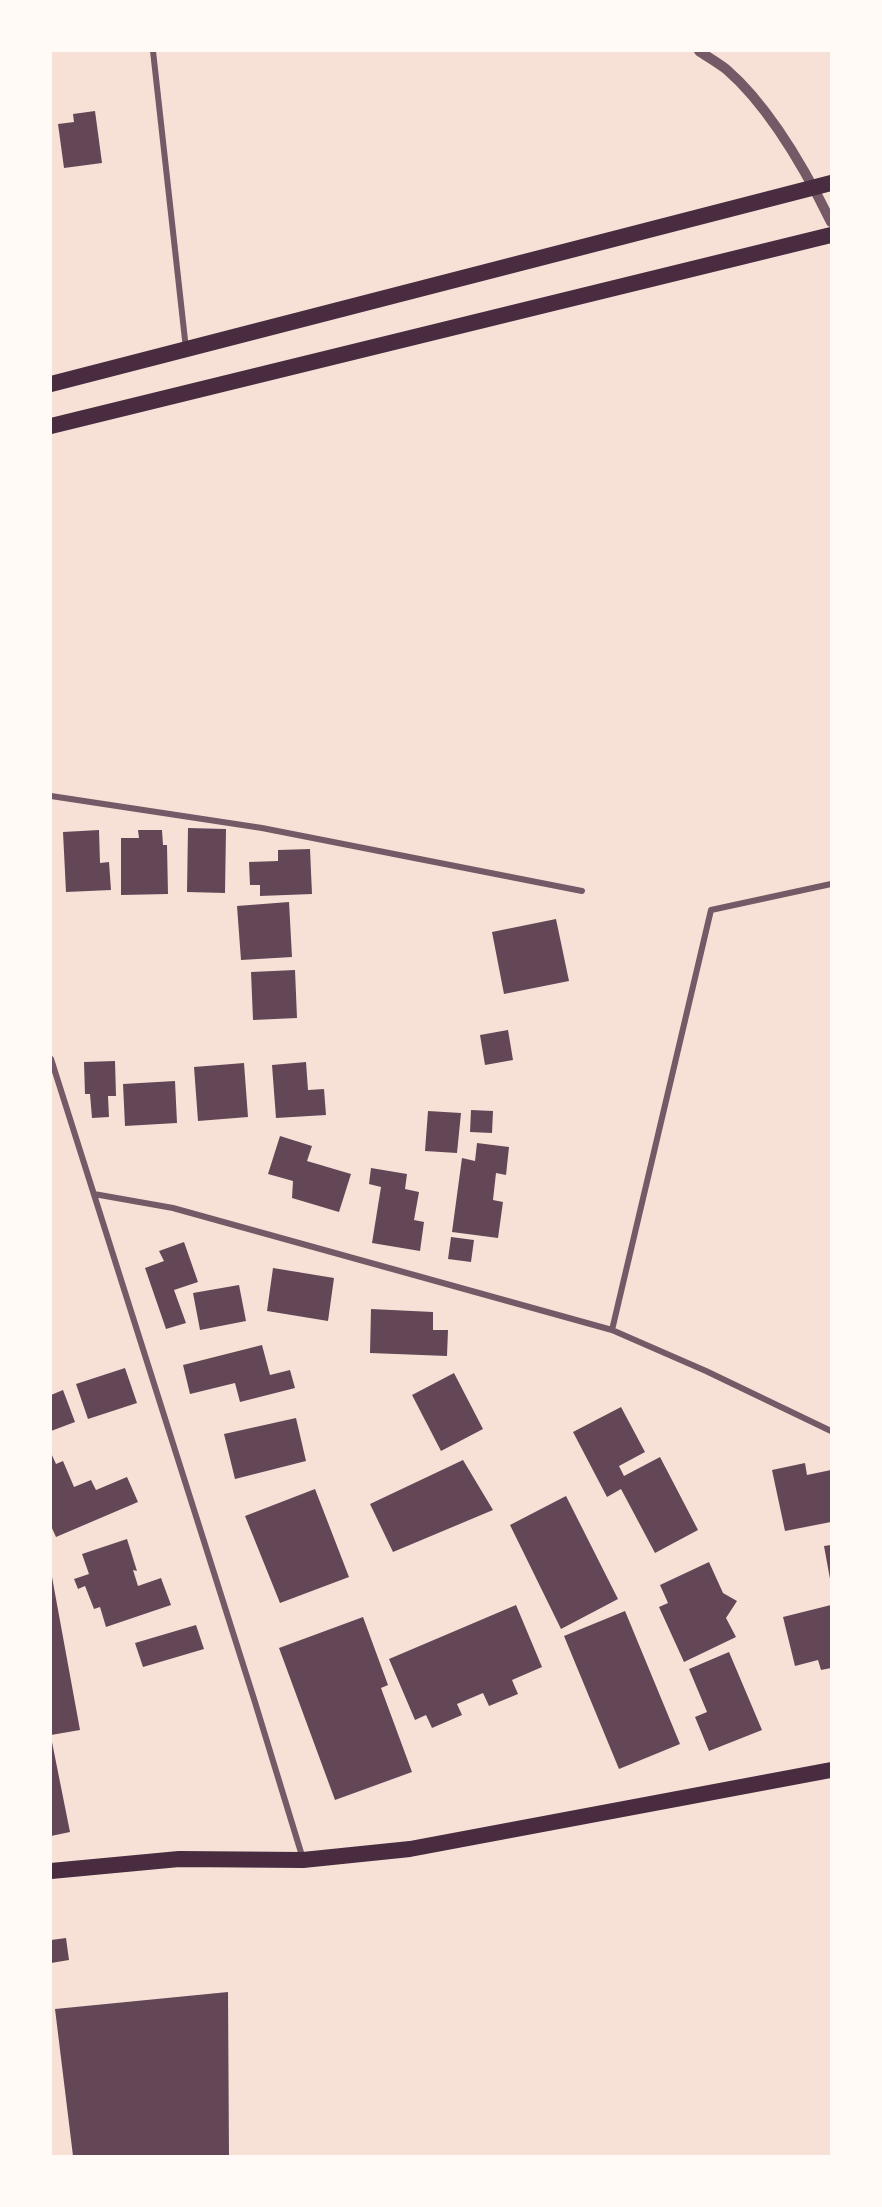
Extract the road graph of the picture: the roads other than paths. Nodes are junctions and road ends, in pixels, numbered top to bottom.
1 (153, 51) edge
2 (699, 51) edge
3 (831, 183) edge
4 (814, 187) junction
5 (831, 222) edge
6 (831, 235) edge
7 (186, 350) junction
8 (51, 384) edge
9 (51, 426) edge
10 (51, 796) edge
11 (831, 884) edge
12 (582, 891) dead end
13 (51, 1059) edge
14 (94, 1194) junction
15 (612, 1330) junction
16 (831, 1431) edge
17 (831, 1770) edge
18 (303, 1860) junction
19 (51, 1871) edge

1 - 7 street
2 - 4 street
3 - 4 highway
4 - 5 street
4 - 7 highway
6 - 9 highway
7 - 8 highway
10 - 12 street
11 - 15 street
13 - 14 street
14 - 15 street
14 - 18 street
15 - 16 street
17 - 18 highway
18 - 19 highway

